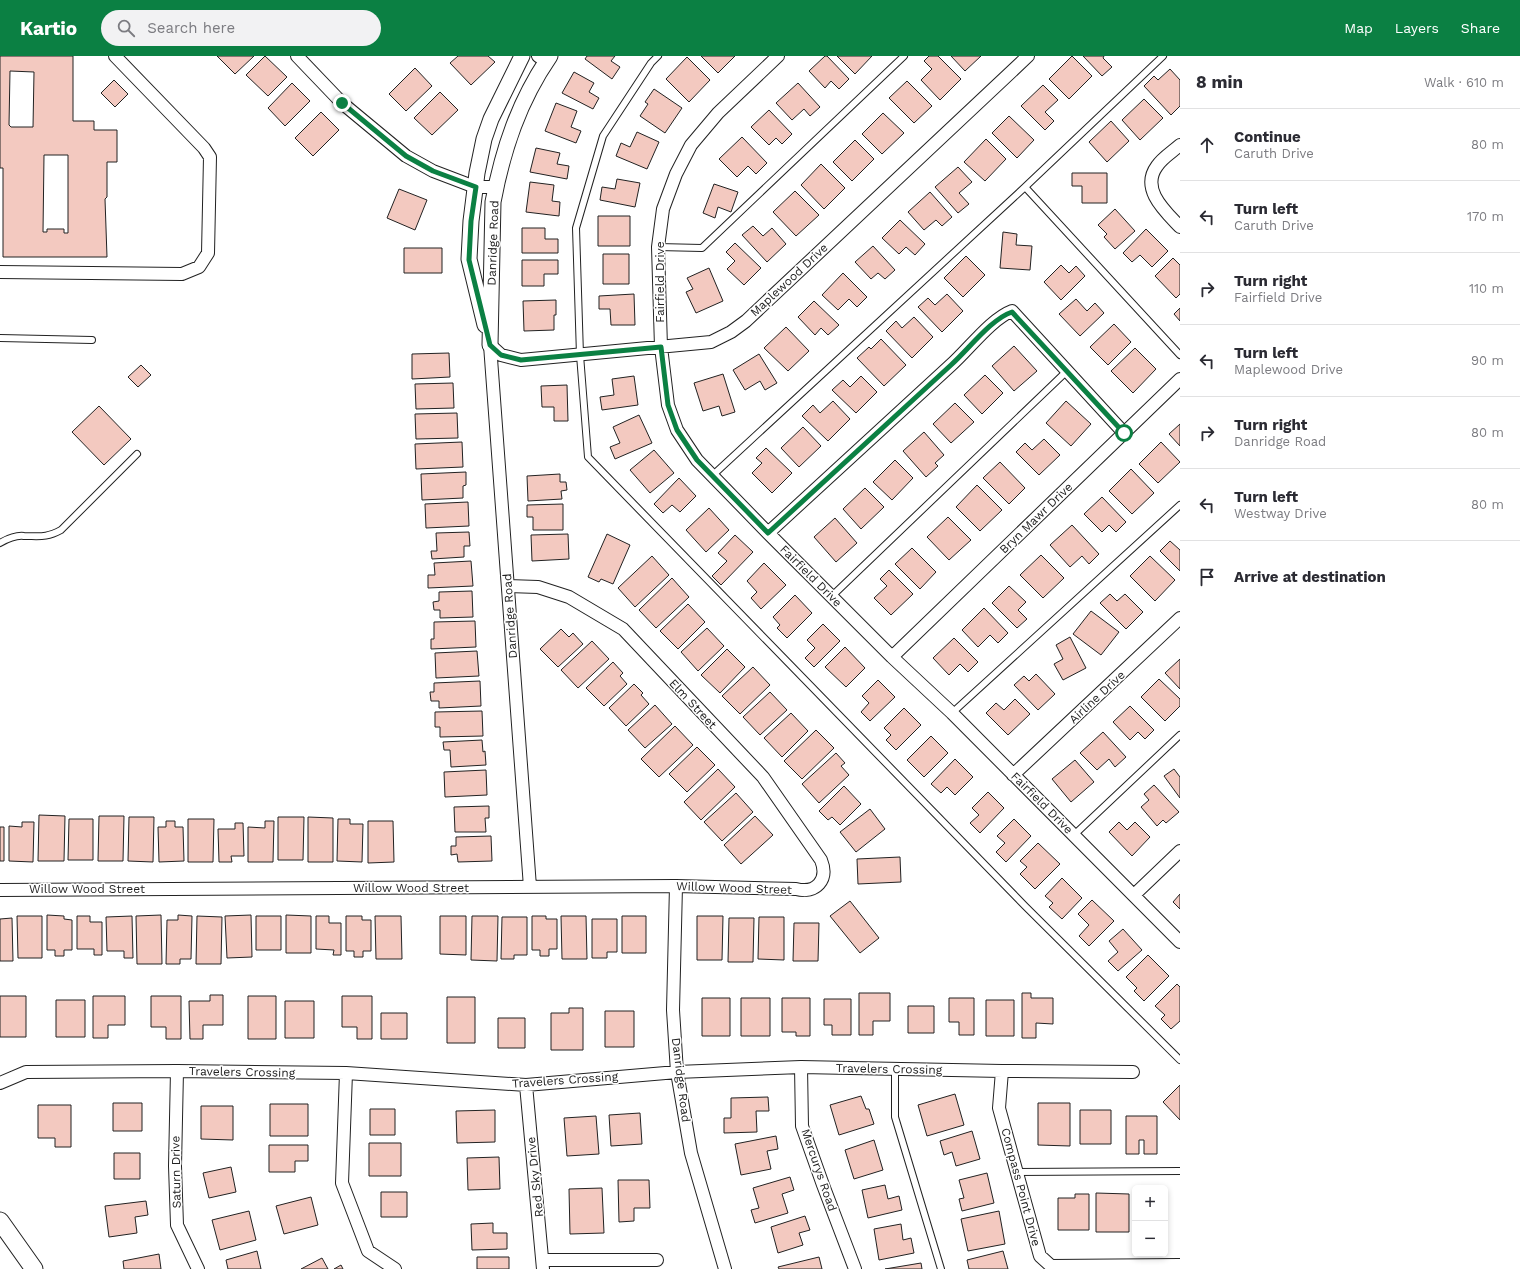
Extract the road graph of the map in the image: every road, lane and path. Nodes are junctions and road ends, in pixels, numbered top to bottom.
1 (115, 56) edge
2 (297, 56) edge
3 (522, 56) edge
4 (658, 56) edge
5 (778, 56) edge
6 (904, 56) edge
7 (1028, 56) edge
8 (1163, 56) edge
9 (545, 58) edge
10 (1180, 145) edge
11 (476, 187) junction
12 (496, 187) junction
13 (1025, 187) junction
14 (1180, 227) edge
15 (658, 247) junction
16 (0, 272) edge
17 (0, 338) edge
18 (92, 340) dead end
19 (490, 345) junction
20 (661, 347) junction
21 (580, 355) junction
22 (1180, 355) edge
23 (1067, 371) junction
24 (1180, 379) edge
25 (1124, 433) junction
26 (137, 454) dead end
27 (713, 475) junction
28 (1180, 505) edge
29 (768, 533) junction
30 (0, 543) edge
31 (508, 586) junction
32 (832, 596) junction
33 (1180, 618) edge
34 (892, 657) junction
35 (952, 713) junction
36 (1180, 735) edge
37 (1013, 775) junction
38 (1074, 835) junction
39 (1180, 851) edge
40 (819, 884) joint
41 (676, 886) junction
42 (530, 887) junction
43 (0, 890) edge
44 (1134, 895) junction
45 (1180, 942) edge
46 (1180, 1060) edge
47 (801, 1067) junction
48 (895, 1069) junction
49 (177, 1071) junction
50 (1002, 1071) junction
51 (677, 1072) junction
52 (1132, 1072) dead end
53 (346, 1073) junction
54 (0, 1083) edge
55 (526, 1085) junction
56 (1017, 1172) junction
57 (1180, 1172) edge
58 (0, 1221) edge
59 (657, 1260) dead end
60 (543, 1265) edge
61 (1180, 1266) edge
62 (34, 1269) edge
63 (198, 1269) edge
64 (395, 1269) edge
65 (725, 1269) edge
66 (855, 1269) edge
67 (941, 1269) edge

1 - 16 street
2 - 11 street
3 - 11 street, Danridge Road
4 - 21 lane
5 - 15 street, Fairfield Drive
6 - 15 lane
7 - 20 street, Maplewood Drive
8 - 13 lane
9 - 12 street, Danridge Road
10 - 14 street
11 - 12 street
11 - 19 street, Danridge Road
12 - 19 street, Danridge Road
13 - 22 lane
13 - 27 lane
15 - 20 street, Fairfield Drive
17 - 18 lane
19 - 21 street, Maplewood Drive
19 - 31 street, Danridge Road
20 - 21 street, Maplewood Drive
20 - 27 street, Fairfield Drive
21 - 46 lane
23 - 25 street
23 - 29 street
23 - 32 lane
24 - 25 street, Bryn Mawr Drive
25 - 34 street, Bryn Mawr Drive
26 - 30 lane
27 - 29 street, Fairfield Drive
28 - 35 lane
29 - 32 street, Fairfield Drive
31 - 40 street, Elm Street
31 - 42 street, Danridge Road
32 - 34 street, Fairfield Drive
33 - 37 street, Airline Drive
34 - 35 street, Fairfield Drive
35 - 37 street, Fairfield Drive
36 - 38 lane
37 - 38 street, Fairfield Drive
38 - 44 street, Fairfield Drive
39 - 44 street
40 - 41 street, Willow Wood Street
41 - 42 street, Willow Wood Street
41 - 51 street, Danridge Road
42 - 43 street, Willow Wood Street
44 - 45 street, Fairfield Drive
47 - 48 street, Travelers Crossing
47 - 51 street, Travelers Crossing
47 - 66 street, Mercurys Road
48 - 50 street, Travelers Crossing
48 - 67 lane
49 - 53 street, Travelers Crossing
49 - 54 street, Travelers Crossing
49 - 63 street, Saturn Drive
50 - 52 street, Travelers Crossing
50 - 56 street, Compass Point Drive
51 - 55 street, Travelers Crossing
51 - 65 street, Danridge Road
53 - 55 street, Travelers Crossing
53 - 64 street
55 - 60 street, Red Sky Drive
56 - 57 lane
56 - 61 street, Compass Point Drive
58 - 62 main road
59 - 60 street

